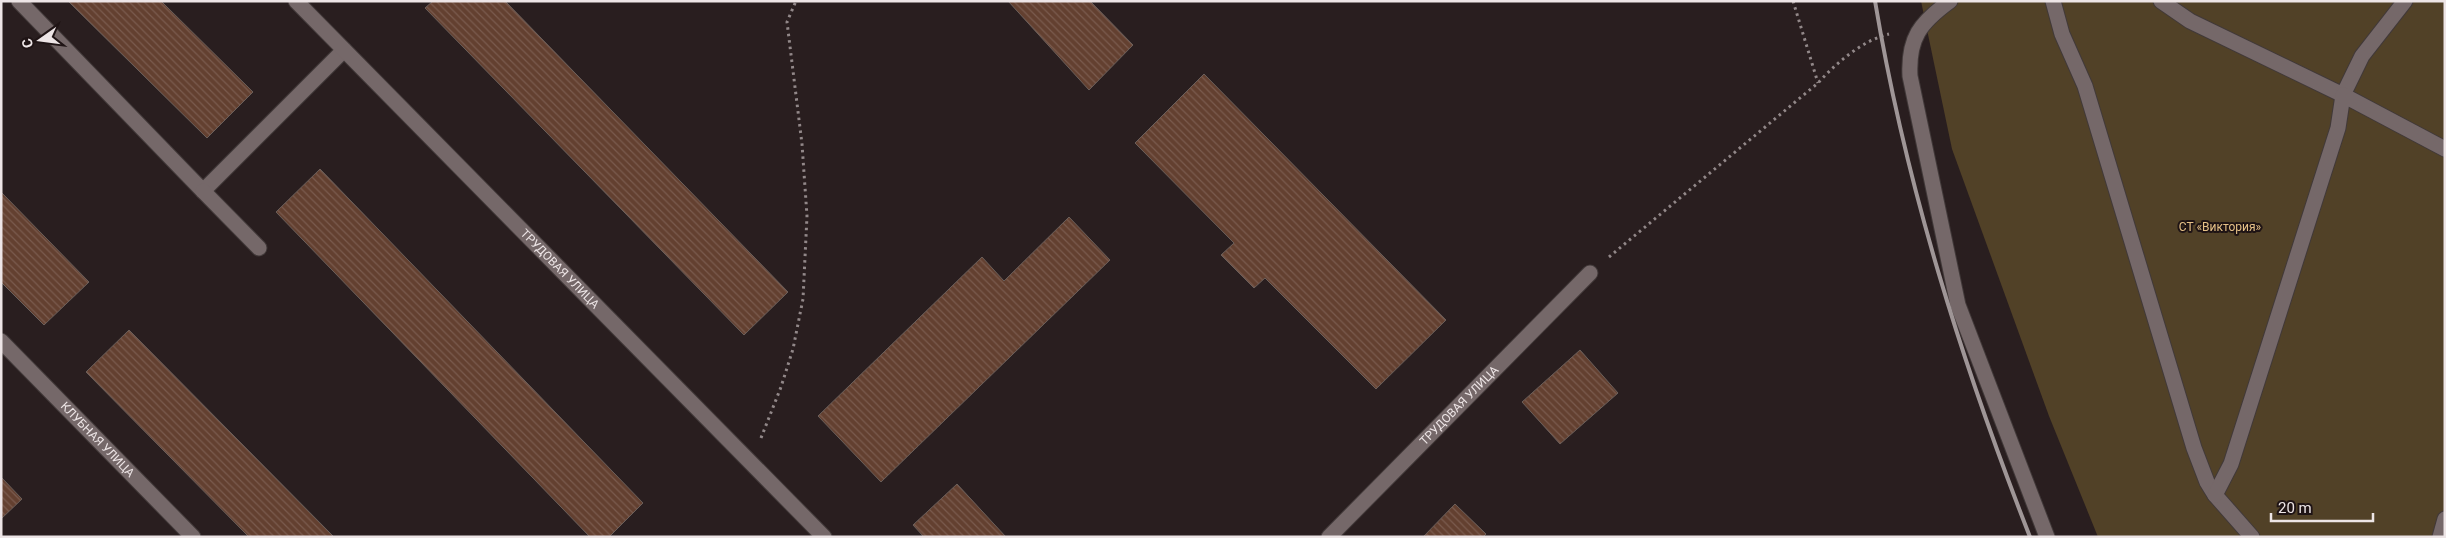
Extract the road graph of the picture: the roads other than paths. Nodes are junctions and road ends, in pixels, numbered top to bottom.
1 (19, 1) edge
2 (296, 1) edge
3 (1950, 1) edge
4 (2053, 1) edge
5 (2161, 1) edge
6 (2405, 1) edge
7 (344, 50) junction
8 (2343, 95) junction
9 (2445, 149) edge
10 (203, 191) junction
11 (259, 248) dead end
12 (1590, 273) road end
13 (1, 341) edge
14 (2215, 495) junction
15 (2445, 519) edge
16 (194, 537) edge
17 (824, 537) edge
18 (1328, 537) edge
19 (2047, 537) edge
20 (2252, 537) edge
21 (2440, 537) edge

1 - 10 street
2 - 7 street, ТРУДОВАЯ УЛИЦА
3 - 19 street
4 - 14 street
5 - 8 street
6 - 8 street
7 - 10 street
7 - 17 street, ТРУДОВАЯ УЛИЦА
8 - 9 street
8 - 14 street
10 - 11 street
12 - 18 street, ТРУДОВАЯ УЛИЦА
13 - 16 street, КЛУБНАЯ УЛИЦА
14 - 20 street
15 - 21 street

